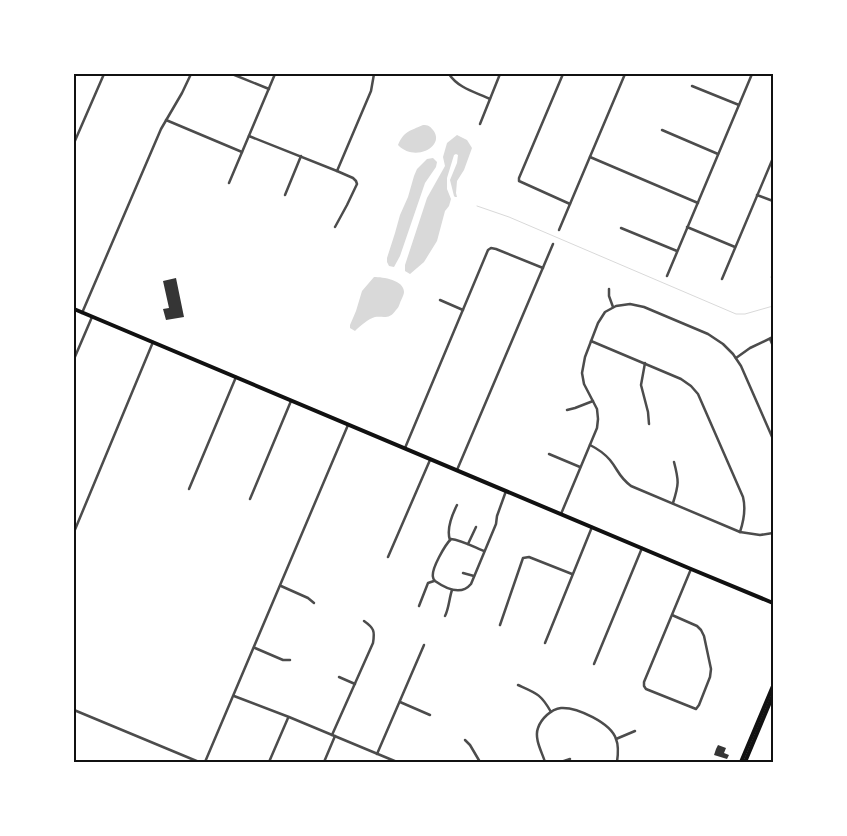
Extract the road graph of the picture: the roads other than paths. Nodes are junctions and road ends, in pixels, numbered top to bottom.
1 (104, 74) edge
2 (190, 74) edge
3 (232, 74) edge
4 (275, 74) edge
5 (374, 74) edge
6 (449, 74) edge
7 (500, 74) edge
8 (564, 74) edge
9 (625, 74) edge
10 (752, 74) edge
11 (692, 86) dead end
12 (269, 89) junction
13 (490, 99) junction
14 (739, 105) junction
15 (166, 120) junction
16 (480, 124) dead end
17 (662, 130) dead end
18 (249, 136) junction
19 (74, 143) edge
20 (242, 152) junction
21 (718, 154) junction
22 (301, 156) junction
23 (590, 157) junction
24 (773, 158) edge
25 (338, 171) junction
26 (519, 181) junction
27 (229, 182) dead end
28 (515, 183) dead end
29 (285, 195) dead end
30 (757, 195) junction
31 (773, 201) edge
32 (698, 203) junction
33 (570, 204) junction
34 (335, 227) dead end
35 (688, 227) junction
36 (621, 228) dead end
37 (560, 230) dead end
38 (489, 244) dead end
39 (553, 244) dead end
40 (735, 247) junction
41 (491, 248) junction
42 (677, 252) junction
43 (543, 268) junction
44 (667, 276) dead end
45 (722, 279) dead end
46 (609, 289) dead end
47 (440, 300) dead end
48 (613, 307) junction
49 (74, 309) edge
50 (463, 310) junction
51 (82, 313) junction
52 (92, 317) junction
53 (772, 338) edge
54 (591, 340) junction
55 (153, 342) junction
56 (773, 346) edge
57 (736, 358) junction
58 (74, 359) edge
59 (645, 363) junction
60 (236, 377) junction
61 (291, 401) junction
62 (593, 401) junction
63 (567, 410) dead end
64 (649, 424) dead end
65 (349, 425) junction
66 (772, 426) dead end
67 (767, 427) junction
68 (773, 439) edge
69 (590, 445) junction
70 (405, 448) junction
71 (550, 454) dead end
72 (430, 459) junction
73 (674, 462) dead end
74 (581, 467) junction
75 (457, 470) junction
76 (189, 489) dead end
77 (506, 491) junction
78 (250, 499) dead end
79 (673, 503) junction
80 (457, 505) dead end
81 (562, 514) junction
82 (476, 527) dead end
83 (592, 527) junction
84 (74, 532) edge
85 (740, 532) junction
86 (773, 535) edge
87 (450, 540) junction
88 (468, 545) junction
89 (642, 548) junction
90 (484, 551) junction
91 (388, 557) dead end
92 (691, 569) junction
93 (463, 573) dead end
94 (572, 574) junction
95 (474, 576) junction
96 (434, 581) junction
97 (281, 586) junction
98 (452, 590) junction
99 (314, 603) dead end
100 (773, 603) edge
101 (418, 606) dead end
102 (672, 615) junction
103 (445, 616) dead end
104 (364, 621) dead end
105 (500, 625) dead end
106 (544, 643) dead end
107 (424, 646) dead end
108 (255, 648) junction
109 (290, 660) dead end
110 (594, 664) dead end
111 (339, 677) dead end
112 (355, 684) junction
113 (518, 685) dead end
114 (773, 686) edge
115 (773, 695) edge
116 (234, 696) junction
117 (400, 702) junction
118 (74, 710) edge
119 (551, 712) junction
120 (430, 715) dead end
121 (289, 717) junction
122 (635, 731) dead end
123 (333, 736) junction
124 (616, 739) junction
125 (465, 740) dead end
126 (377, 754) junction
127 (570, 759) dead end
128 (199, 762) edge
129 (205, 762) edge
130 (269, 762) edge
131 (324, 762) edge
132 (397, 762) edge
133 (480, 762) edge
134 (545, 762) edge
135 (561, 762) edge
136 (617, 762) edge
137 (741, 762) edge
138 (745, 762) edge

1 - 19 street
2 - 15 street
3 - 12 street
4 - 12 street
5 - 25 street
6 - 13 street
7 - 13 street
8 - 26 street
9 - 23 street
10 - 14 street
11 - 14 street
12 - 18 street
13 - 16 street
14 - 21 street
15 - 20 street
15 - 51 street
17 - 21 street
18 - 20 street
18 - 22 street
20 - 27 street
21 - 32 street
22 - 25 street
22 - 29 street
23 - 32 street
23 - 33 street
24 - 30 street
25 - 34 street
26 - 28 street
26 - 33 street
30 - 31 street
30 - 40 street
32 - 35 street
33 - 37 street
35 - 40 street
35 - 42 street
36 - 42 street
38 - 41 street
39 - 43 street
40 - 45 street
41 - 43 street
41 - 50 street
42 - 44 street
43 - 75 street
46 - 48 street
47 - 50 street
48 - 54 street
48 - 57 street
49 - 51 main road
50 - 70 street
51 - 52 main road
52 - 55 main road
52 - 58 street
53 - 56 street
53 - 57 street
54 - 59 street
54 - 62 street
55 - 60 main road
55 - 84 street
57 - 67 street
59 - 64 street
59 - 85 street
60 - 61 main road
60 - 76 street
61 - 65 main road
61 - 78 street
62 - 63 street
62 - 69 street
65 - 70 main road
65 - 97 street
66 - 67 street
67 - 68 street
69 - 74 street
69 - 79 street
70 - 72 main road
71 - 74 street
72 - 75 main road
72 - 91 street
73 - 79 street
74 - 81 street
75 - 77 main road
77 - 81 main road
77 - 90 street
79 - 85 street
80 - 87 street
81 - 83 main road
82 - 88 street
83 - 89 main road
83 - 94 street
85 - 86 street
87 - 88 street
87 - 96 street
88 - 90 street
89 - 92 main road
89 - 110 street
90 - 95 street
92 - 100 main road
92 - 102 street
93 - 95 street
94 - 105 street
94 - 106 street
95 - 98 street
96 - 98 street
96 - 101 street
97 - 99 street
97 - 108 street
98 - 103 street
102 - 102 street
104 - 112 street
107 - 117 street
108 - 109 street
108 - 116 street
111 - 112 street
112 - 123 street
113 - 119 street
114 - 137 main road
115 - 138 main road
116 - 121 street
116 - 129 street
117 - 120 street
117 - 126 street
118 - 128 street
119 - 124 street
119 - 134 street
121 - 123 street
121 - 130 street
122 - 124 street
123 - 126 street
123 - 131 street
124 - 136 street
125 - 133 street
126 - 132 street
127 - 135 street

